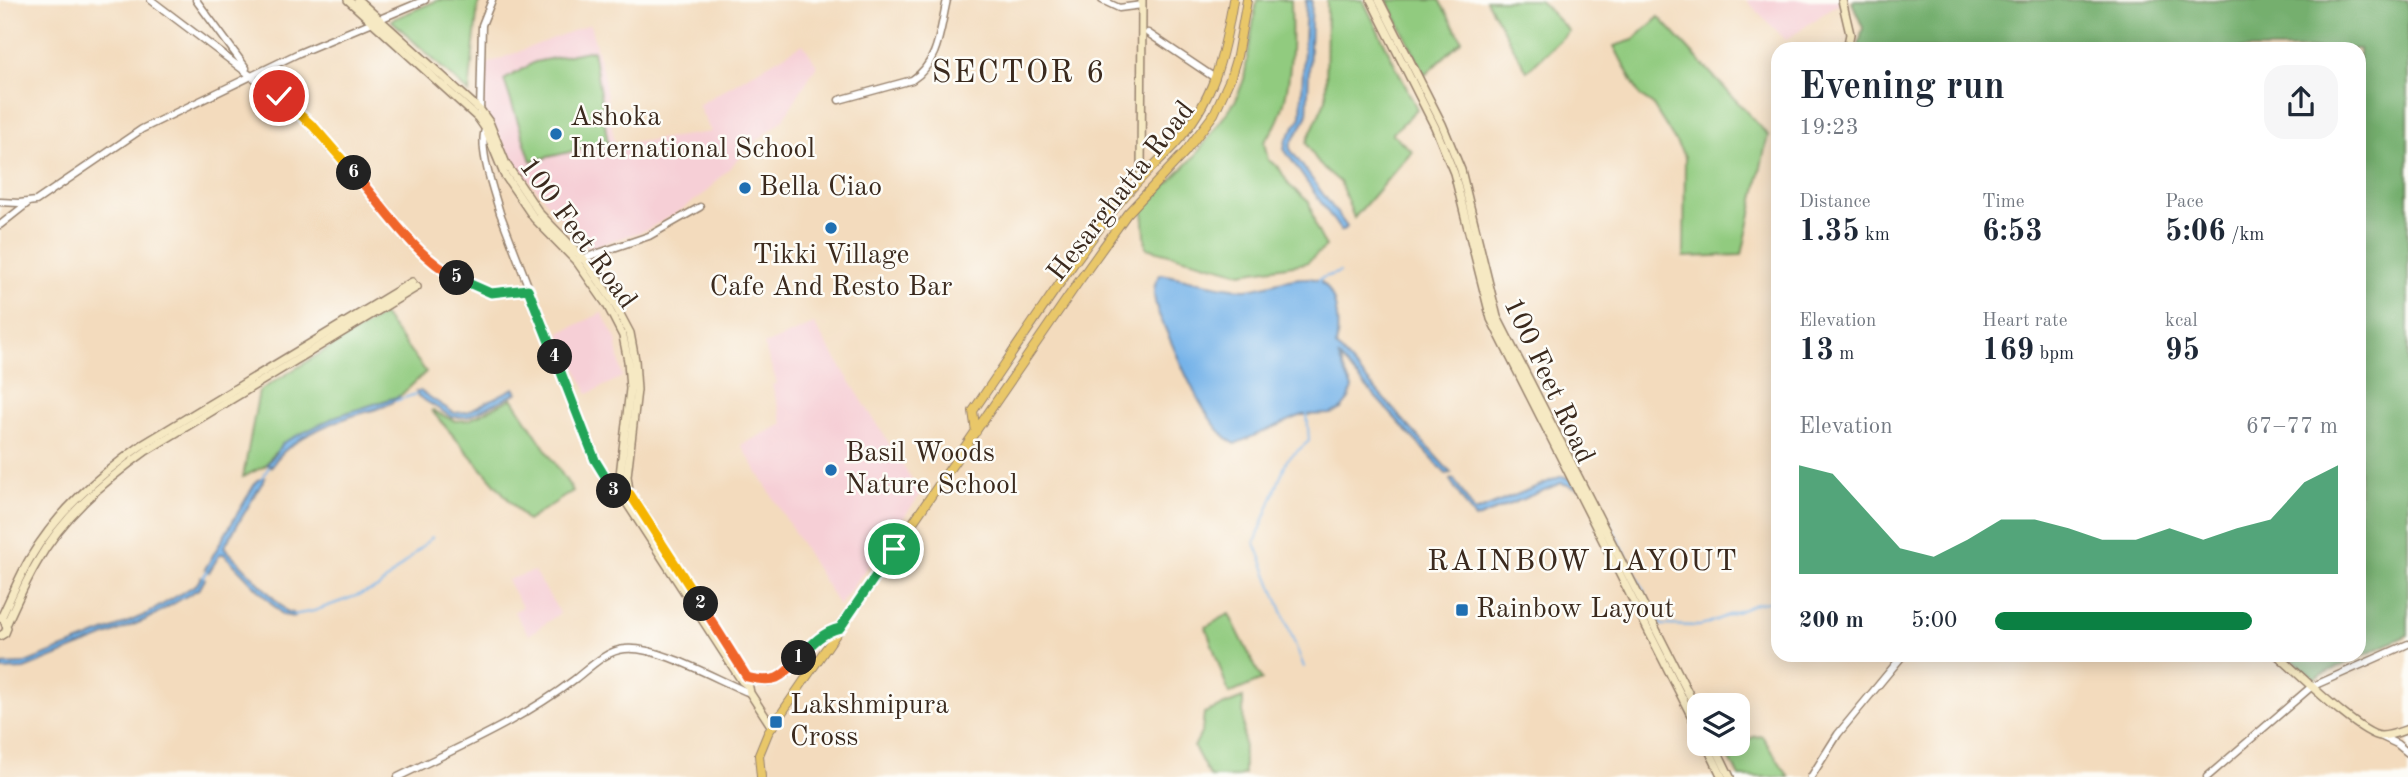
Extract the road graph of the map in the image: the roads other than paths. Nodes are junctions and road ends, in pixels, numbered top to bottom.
1 (151, 0) edge
2 (195, 0) edge
3 (348, 0) edge
4 (358, 0) edge
5 (425, 0) edge
6 (492, 0) edge
7 (947, 0) edge
8 (1102, 0) edge
9 (1233, 0) edge
10 (1247, 0) edge
11 (1371, 0) edge
12 (1379, 0) edge
13 (1842, 0) edge
14 (1142, 2) edge
15 (375, 21) junction
16 (1148, 33) dead end
17 (1848, 42) edge
18 (252, 75) junction
19 (1216, 78) junction
20 (839, 100) dead end
21 (480, 114) junction
22 (487, 125) junction
23 (1141, 178) junction
24 (0, 202) edge
25 (30, 202) junction
26 (700, 207) dead end
27 (0, 225) edge
28 (580, 260) junction
29 (415, 285) dead end
30 (528, 289) junction
31 (976, 432) junction
32 (1570, 468) junction
33 (626, 495) junction
34 (1586, 499) junction
35 (2, 620) edge
36 (840, 628) junction
37 (0, 636) edge
38 (2408, 644) edge
39 (1897, 662) edge
40 (2284, 662) edge
41 (746, 684) junction
42 (2311, 687) junction
43 (1688, 693) edge
44 (1687, 706) edge
45 (772, 727) junction
46 (2408, 729) edge
47 (2379, 736) junction
48 (2408, 753) edge
49 (1712, 756) edge
50 (1720, 756) edge
51 (398, 777) edge
52 (761, 777) edge
53 (1722, 777) edge
54 (1730, 777) edge
55 (1811, 777) edge
56 (2207, 777) edge

1 - 18 street
2 - 18 street
3 - 15 main road, 100 Feet Road
4 - 15 main road, 100 Feet Road
5 - 15 street
6 - 21 street
7 - 20 street
8 - 14 street
9 - 19 main road, Hesarghatta Road
10 - 31 main road, Hesarghatta Road
11 - 32 main road, 100 Feet Road
12 - 32 main road, 100 Feet Road
13 - 17 main road
14 - 23 main road, Hesarghatta Road
15 - 18 street
15 - 21 main road, 100 Feet Road
16 - 19 street
18 - 25 street
18 - 30 street
19 - 23 main road, Hesarghatta Road
21 - 22 main road, 100 Feet Road
22 - 28 main road, 100 Feet Road
22 - 30 street
23 - 31 main road, Hesarghatta Road
24 - 25 street
25 - 27 street
26 - 28 street
28 - 33 main road, 100 Feet Road
29 - 35 main road
30 - 33 street
31 - 36 main road, Hesarghatta Road
32 - 34 main road, 100 Feet Road
33 - 41 main road
34 - 43 main road, 100 Feet Road
34 - 44 main road, 100 Feet Road
35 - 37 main road
36 - 41 main road
36 - 45 main road, Hesarghatta Road
38 - 42 street
39 - 55 street
40 - 42 main road
41 - 45 main road
41 - 51 street
42 - 47 main road
42 - 56 street
45 - 52 main road, Hesarghatta Road
46 - 47 main road
47 - 48 street
49 - 53 main road
50 - 54 main road

